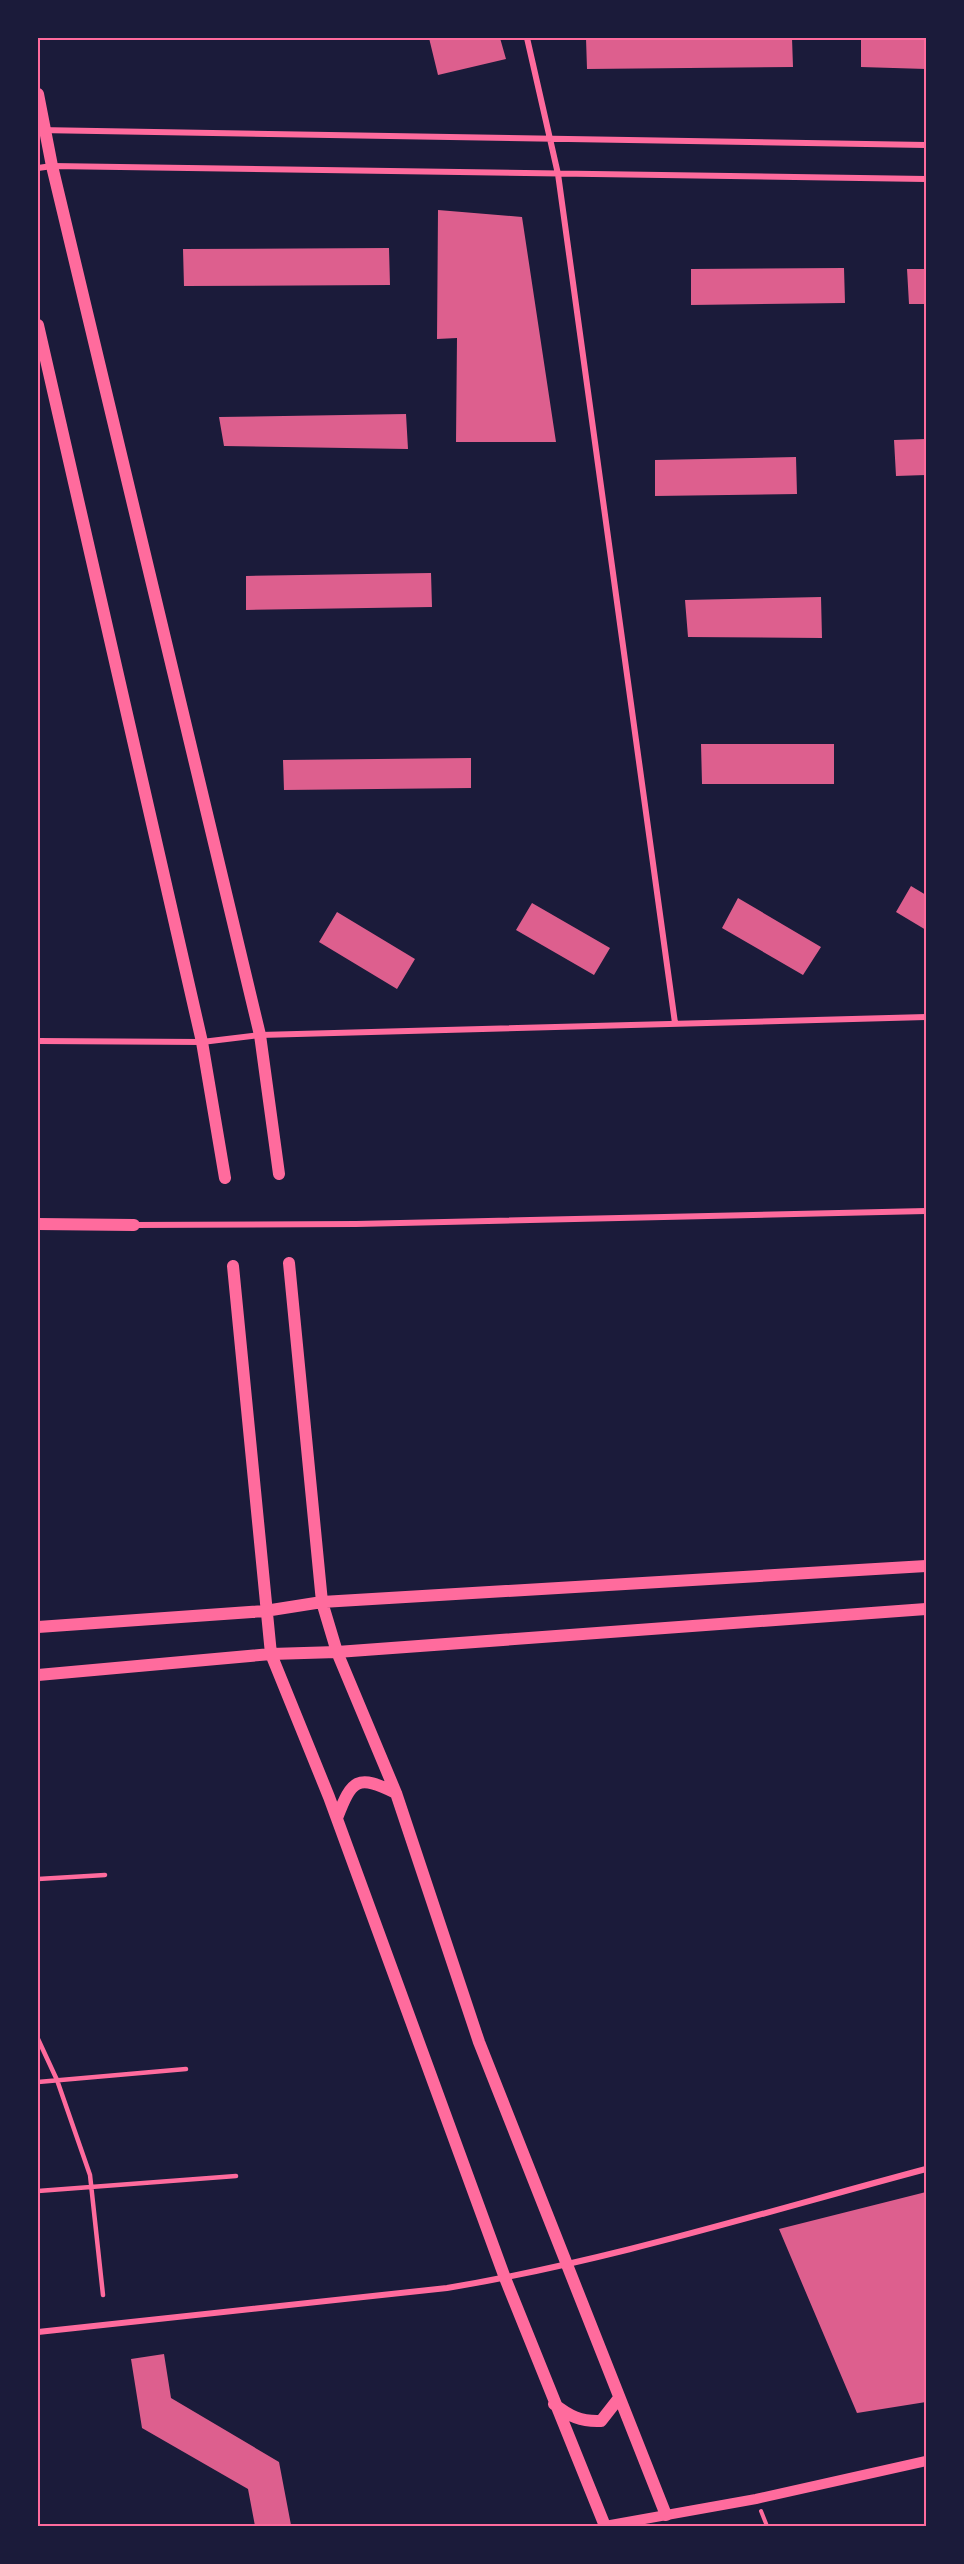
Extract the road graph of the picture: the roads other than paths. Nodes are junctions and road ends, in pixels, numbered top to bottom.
1 (527, 38) edge
2 (38, 94) edge
3 (42, 130) edge
4 (550, 140) junction
5 (927, 146) edge
6 (52, 166) junction
7 (38, 168) edge
8 (558, 174) junction
9 (927, 179) edge
10 (38, 325) edge
11 (927, 1017) edge
12 (675, 1023) junction
13 (260, 1035) junction
14 (38, 1041) edge
15 (202, 1042) junction
16 (279, 1174) dead end
17 (225, 1178) dead end
18 (927, 1211) edge
19 (38, 1224) edge
20 (134, 1225) joint
21 (289, 1263) dead end
22 (233, 1266) dead end
23 (927, 1566) edge
24 (322, 1602) junction
25 (927, 1610) edge
26 (265, 1611) junction
27 (38, 1627) edge
28 (337, 1652) junction
29 (271, 1654) junction
30 (38, 1675) edge
31 (396, 1793) junction
32 (337, 1818) junction
33 (105, 1875) dead end
34 (38, 1879) edge
35 (38, 2039) edge
36 (186, 2069) dead end
37 (57, 2080) junction
38 (38, 2082) edge
39 (927, 2169) edge
40 (236, 2176) dead end
41 (91, 2187) junction
42 (38, 2191) edge
43 (565, 2264) junction
44 (505, 2278) junction
45 (103, 2295) dead end
46 (38, 2332) edge
47 (620, 2398) junction
48 (554, 2403) junction
49 (927, 2461) edge
50 (666, 2515) junction
51 (605, 2526) edge

1 - 4 street
2 - 3 main road
3 - 4 street
3 - 6 main road
4 - 5 street
4 - 8 street
6 - 7 street
6 - 8 street
6 - 13 main road
8 - 9 street
8 - 12 street
10 - 15 main road
11 - 12 street
12 - 13 street
13 - 15 street
13 - 16 main road
14 - 15 street
15 - 17 main road
18 - 20 street
19 - 20 main road
21 - 24 main road
22 - 26 main road
23 - 24 main road
24 - 26 main road
24 - 28 main road
25 - 28 main road
26 - 27 main road
26 - 29 main road
28 - 29 main road
28 - 31 main road
29 - 30 main road
29 - 32 main road
31 - 32 main road
31 - 43 main road
32 - 44 main road
33 - 34 lane
35 - 37 lane
36 - 37 lane
37 - 38 lane
37 - 41 lane
39 - 43 street
40 - 41 lane
41 - 42 lane
41 - 45 lane
43 - 44 street
43 - 47 main road
44 - 46 street
44 - 48 main road
47 - 48 main road
47 - 50 main road
48 - 51 main road
49 - 50 street
50 - 51 street

